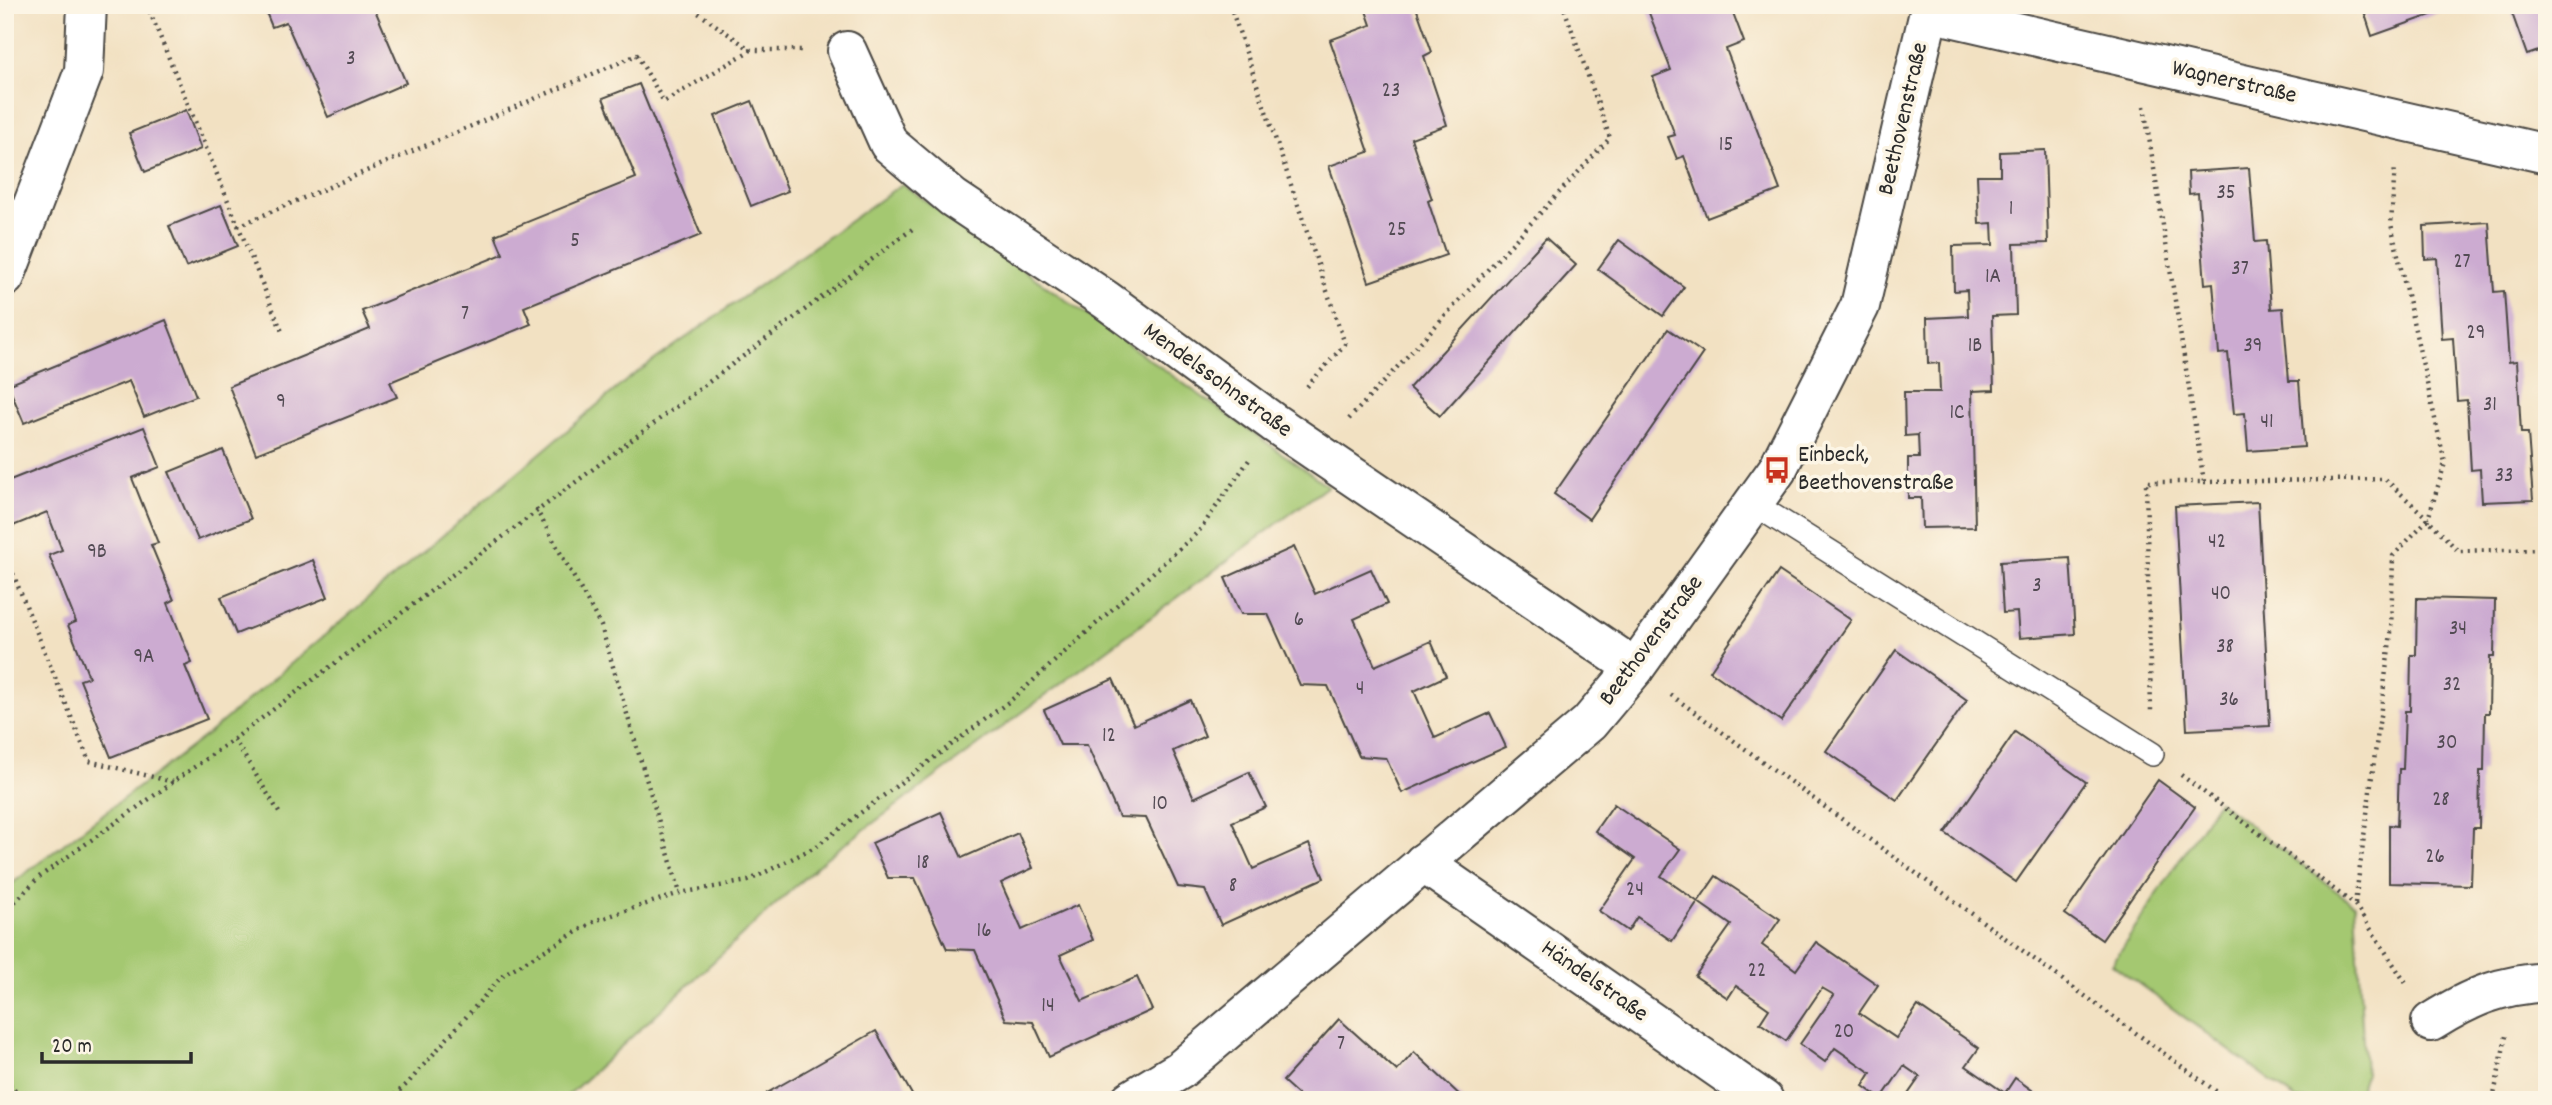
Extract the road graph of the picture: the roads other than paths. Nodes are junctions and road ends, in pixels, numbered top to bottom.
1 (87, 5) edge
2 (1928, 8) edge
3 (847, 51) road end
4 (2547, 154) edge
5 (5, 276) edge
6 (1754, 504) junction
7 (1635, 668) junction
8 (2152, 754) road end
9 (1423, 863) junction
10 (2532, 983) edge
11 (2431, 1022) road end
12 (1130, 1100) edge
13 (1764, 1100) edge

1 - 5 street
2 - 4 street, Wagnerstraße
2 - 6 street, Beethovenstraße
3 - 7 street, Mendelssohnstraße
6 - 7 street, Beethovenstraße
6 - 8 lane
7 - 9 street, Beethovenstraße
9 - 12 street, Beethovenstraße
9 - 13 street, Händelstraße
10 - 11 street

